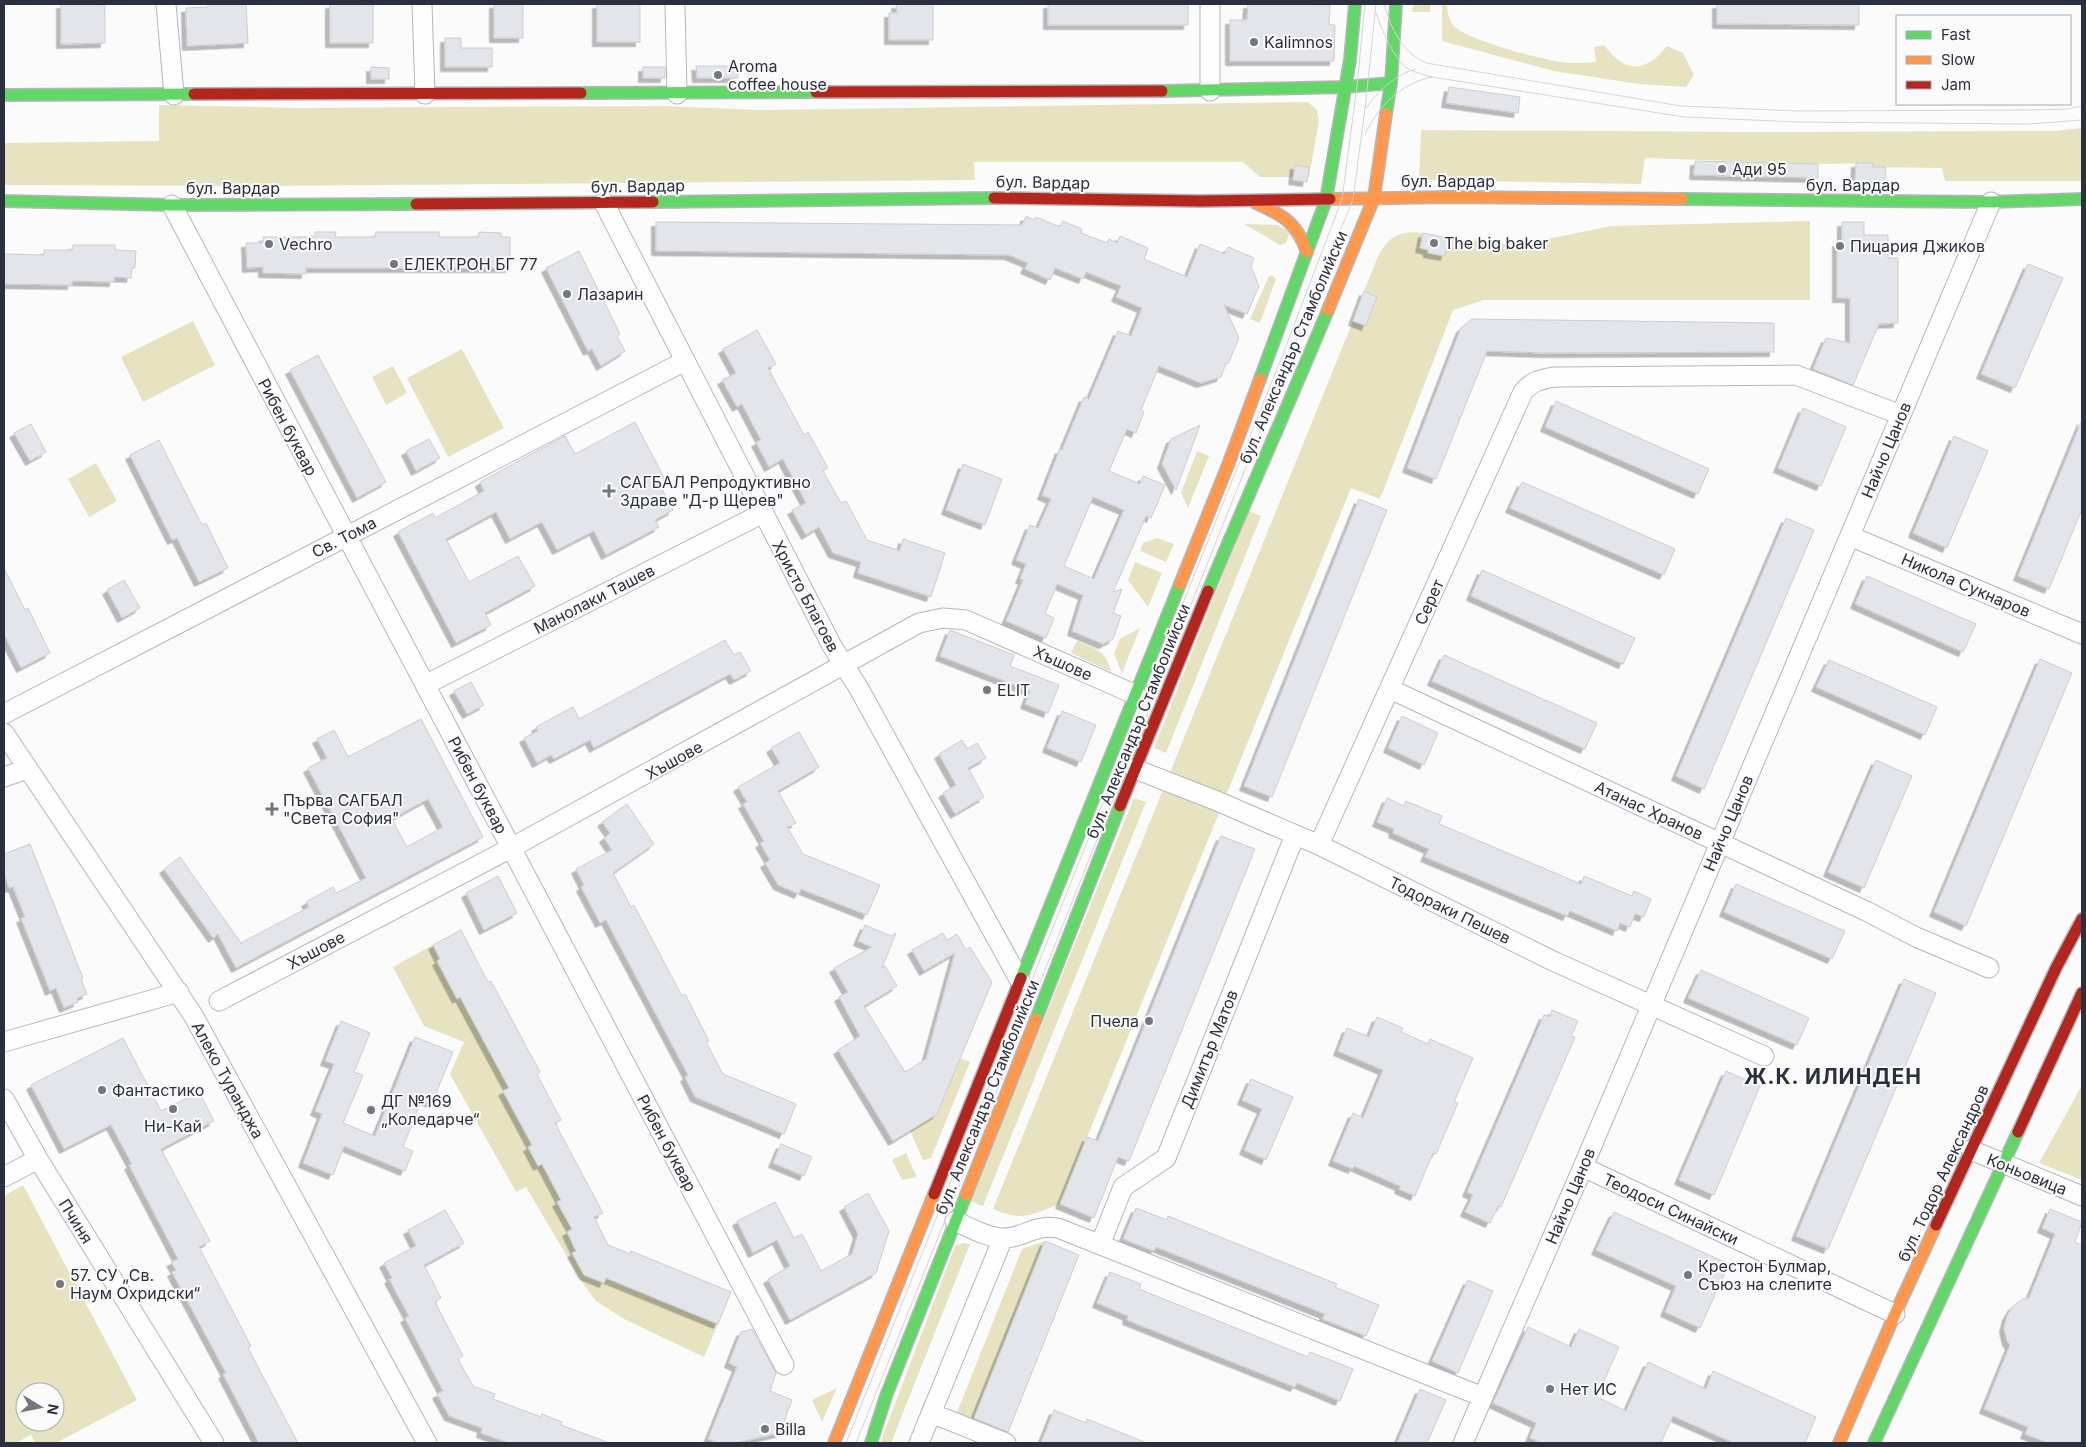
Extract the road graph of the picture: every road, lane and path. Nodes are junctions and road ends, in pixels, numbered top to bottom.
1 (166, 4) edge
2 (422, 4) edge
3 (675, 4) edge
4 (1210, 4) edge
5 (1354, 4) edge
6 (1396, 4) edge
7 (1391, 83) junction
8 (1345, 87) junction
9 (1210, 91) junction
10 (425, 94) junction
11 (677, 94) junction
12 (4, 95) edge
13 (174, 95) junction
14 (1374, 198) junction
15 (2082, 199) edge
16 (1251, 200) junction
17 (1326, 200) junction
18 (4, 201) edge
19 (1991, 202) junction
20 (604, 203) junction
21 (172, 205) junction
22 (1307, 252) junction
23 (685, 361) junction
24 (1901, 415) junction
25 (763, 513) junction
26 (346, 536) junction
27 (1850, 536) junction
28 (2082, 634) edge
29 (844, 665) junction
30 (424, 685) junction
31 (1390, 689) junction
32 (1136, 695) junction
33 (4, 714) edge
34 (4, 733) edge
35 (27, 769) junction
36 (1135, 769) junction
37 (4, 777) edge
38 (1295, 835) junction
39 (1720, 843) junction
40 (1319, 845) junction
41 (511, 848) junction
42 (2082, 919) edge
43 (1989, 968) dead end
44 (1020, 982) junction
45 (179, 992) junction
46 (2082, 993) edge
47 (219, 1001) dead end
48 (1651, 1005) junction
49 (4, 1042) edge
50 (1764, 1056) dead end
51 (4, 1099) edge
52 (1971, 1150) junction
53 (38, 1159) junction
54 (2004, 1164) junction
55 (1583, 1167) junction
56 (4, 1177) edge
57 (2082, 1196) edge
58 (954, 1221) junction
59 (1003, 1238) junction
60 (1100, 1245) junction
61 (1895, 1314) junction
62 (784, 1365) dead end
63 (1483, 1398) junction
64 (931, 1413) junction
65 (214, 1443) edge
66 (427, 1443) edge
67 (834, 1443) edge
68 (871, 1443) edge
69 (919, 1443) edge
70 (1006, 1443) edge
71 (1463, 1443) edge
72 (1839, 1443) edge
73 (1874, 1443) edge

1 - 13 street
2 - 10 street
3 - 11 street
4 - 9 street
5 - 8 street, бул. Александър Стамболийски
6 - 7 street, бул. Александър Стамболийски
7 - 8 street
7 - 14 street, бул. Александър Стамболийски
8 - 9 street
8 - 17 street, бул. Александър Стамболийски
9 - 11 street
10 - 11 street
10 - 13 street
12 - 13 street
14 - 17 street, бул. Вардар
14 - 19 street, бул. Вардар
14 - 36 street, бул. Александър Стамболийски
15 - 19 street, бул. Вардар
16 - 17 street, бул. Вардар
16 - 20 street, бул. Вардар
16 - 22 street
17 - 22 street, бул. Александър Стамболийски
18 - 21 street, бул. Вардар
19 - 24 street, Найчо Цанов
20 - 21 street, бул. Вардар
20 - 23 street, Христо Благоев
21 - 26 street, Рибен буквар
22 - 32 street, бул. Александър Стамболийски
23 - 25 street, Христо Благоев
23 - 26 street, Св. Тома
24 - 27 street, Найчо Цанов
24 - 31 street, Серет
25 - 29 street, Христо Благоев
25 - 30 street, Манолаки Ташев
26 - 30 street, Рибен буквар
26 - 33 street, Св. Тома
27 - 28 street, Никола Сукнаров
27 - 39 street, Найчо Цанов
29 - 32 street, Хъшове
29 - 41 street, Хъшове
29 - 44 street, Христо Благоев
30 - 41 street, Рибен буквар
31 - 39 street, Атанас Хранов
31 - 40 street, Серет
32 - 44 street, бул. Александър Стамболийски
34 - 35 street, Алеко Туранджа
35 - 37 street
35 - 45 street, Алеко Туранджа
36 - 38 street, Тодораки Пешев
36 - 58 street, бул. Александър Стамболийски
38 - 40 street, Тодораки Пешев
38 - 60 street, Димитър Матов
39 - 43 street, Атанас Хранов
39 - 48 street, Найчо Цанов
40 - 48 street, Тодораки Пешев
41 - 47 street, Хъшове
41 - 62 street, Рибен буквар
42 - 52 street, бул. Тодор Александров
44 - 67 street, бул. Александър Стамболийски
45 - 49 street
45 - 66 street, Алеко Туранджа
46 - 54 street
48 - 50 street, Тодораки Пешев
48 - 55 street, Найчо Цанов
51 - 53 street, Пчиня
52 - 54 street, Коньовица
52 - 61 street, бул. Тодор Александров
53 - 56 street
53 - 65 street, Пчиня
54 - 57 street, Коньовица
54 - 73 street
55 - 61 street, Теодоси Синайски
55 - 63 street, Найчо Цанов
58 - 59 street
58 - 68 street, бул. Александър Стамболийски
59 - 60 street
59 - 64 street
60 - 63 street
61 - 72 street, бул. Тодор Александров
63 - 71 street, Найчо Цанов
64 - 69 street
64 - 70 street

